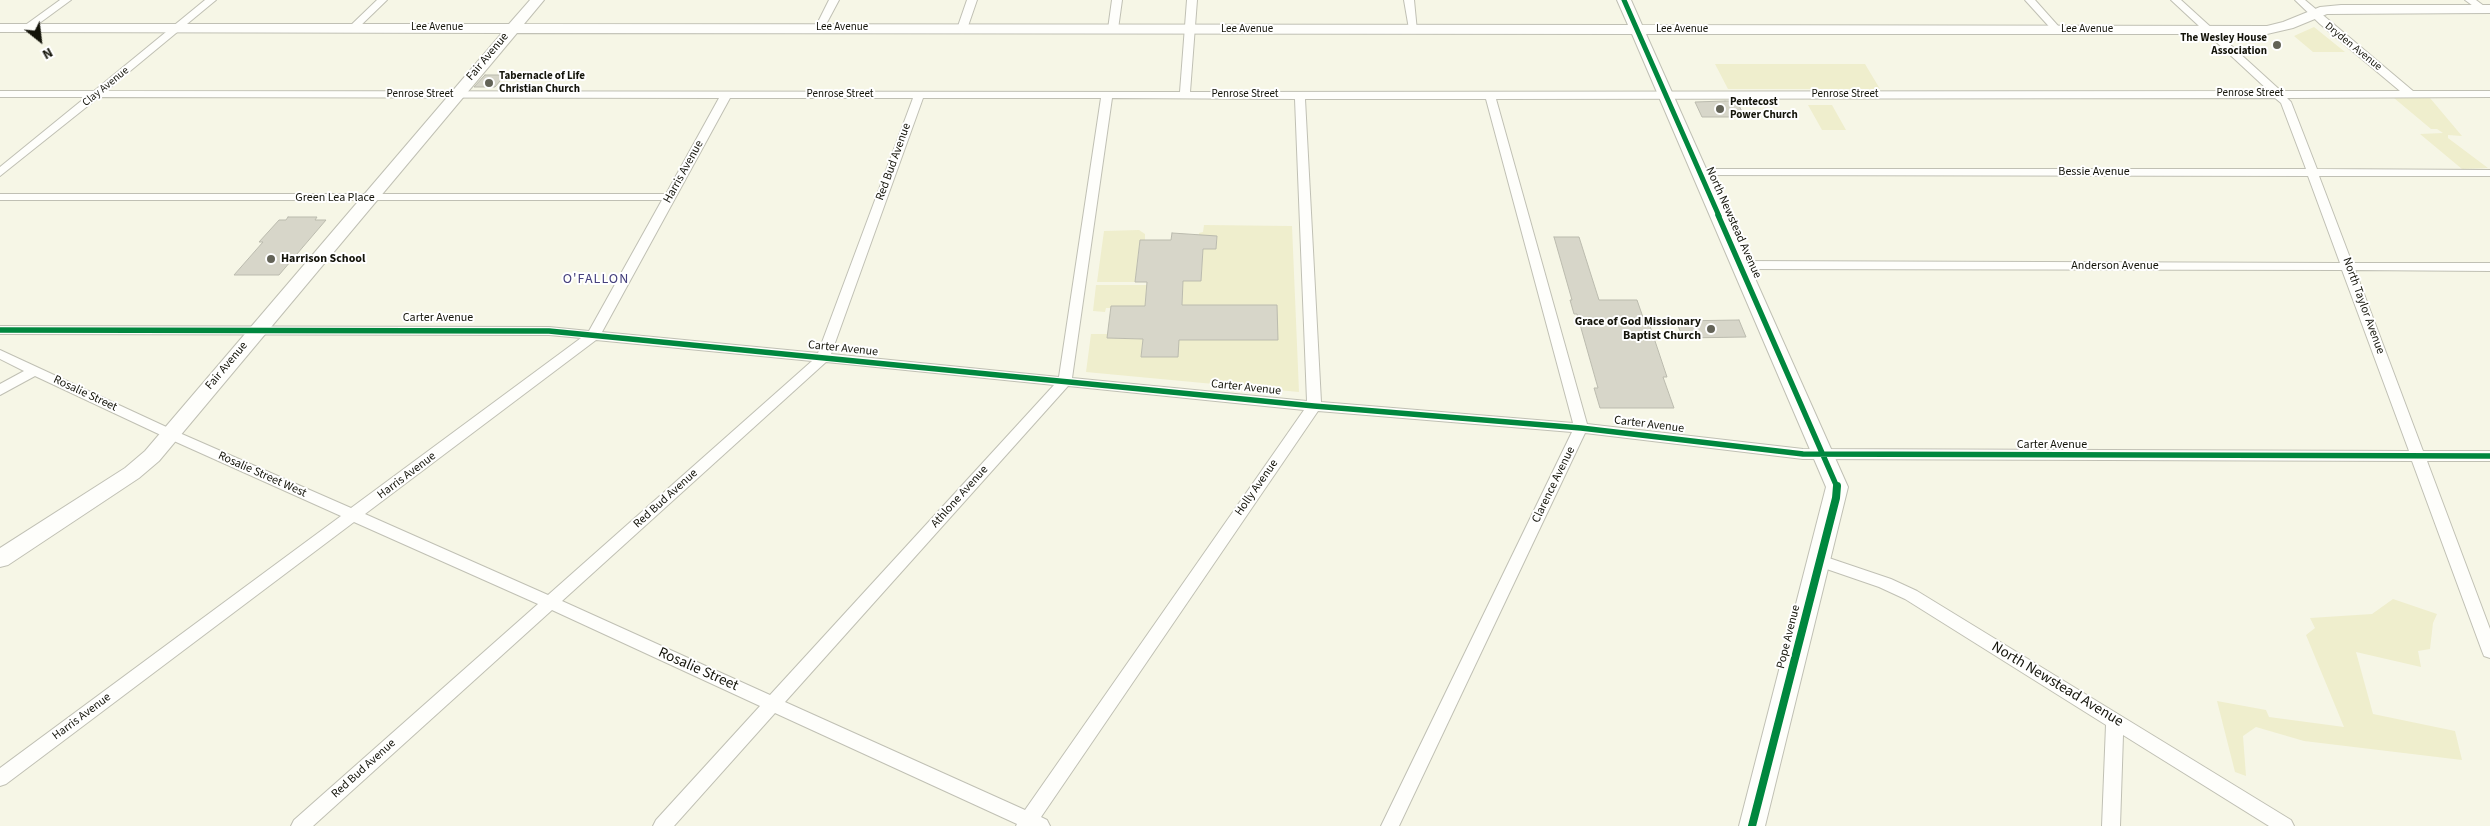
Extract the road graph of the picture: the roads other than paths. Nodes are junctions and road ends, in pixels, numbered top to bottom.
1 (66, 0) edge
2 (211, 0) edge
3 (382, 0) edge
4 (537, 0) edge
5 (834, 0) edge
6 (972, 0) edge
7 (1117, 0) edge
8 (1192, 0) edge
9 (1409, 0) edge
10 (1624, 0) edge
11 (2030, 0) edge
12 (2176, 0) edge
13 (2300, 0) edge
14 (2470, 0) edge
15 (2487, 9) edge
16 (2314, 14) junction
17 (0, 28) edge
18 (27, 28) junction
19 (177, 28) junction
20 (353, 28) junction
21 (513, 28) junction
22 (820, 28) junction
23 (962, 29) junction
24 (1113, 29) junction
25 (1414, 29) junction
26 (1190, 30) junction
27 (1636, 30) junction
28 (2057, 30) junction
29 (2208, 30) junction
30 (2409, 93) junction
31 (0, 94) edge
32 (98, 94) junction
33 (2279, 94) junction
34 (2490, 94) edge
35 (457, 95) junction
36 (726, 95) junction
37 (1108, 95) junction
38 (1185, 95) junction
39 (1490, 95) junction
40 (919, 96) junction
41 (1300, 96) junction
42 (1665, 96) junction
43 (1698, 172) junction
44 (2313, 172) junction
45 (0, 173) edge
46 (2490, 173) edge
47 (0, 197) edge
48 (670, 197) junction
49 (369, 198) junction
50 (1739, 265) junction
51 (2348, 266) junction
52 (2490, 267) edge
53 (259, 329) junction
54 (0, 330) edge
55 (593, 336) junction
56 (0, 354) edge
57 (823, 358) junction
58 (35, 370) junction
59 (1065, 381) junction
60 (0, 390) edge
61 (1314, 406) junction
62 (1581, 428) junction
63 (170, 434) junction
64 (1823, 454) junction
65 (2419, 456) junction
66 (2490, 456) edge
67 (354, 516) junction
68 (0, 559) edge
69 (1820, 561) junction
70 (550, 603) junction
71 (2490, 651) edge
72 (773, 704) junction
73 (2115, 720) junction
74 (0, 778) edge
75 (1031, 824) edge
76 (300, 826) edge
77 (662, 826) edge
78 (1390, 826) edge
79 (1752, 826) edge
80 (2111, 826) edge
81 (2286, 826) edge

1 - 18 street
2 - 19 street, Clay Avenue
3 - 20 street
4 - 21 street, Fair Avenue
5 - 22 street
6 - 23 street
7 - 24 street
8 - 26 street
9 - 25 street
10 - 27 street, North Newstead Avenue
11 - 28 street
12 - 29 street, North Taylor Avenue
13 - 16 street, Dryden Avenue
14 - 15 street
15 - 16 street, Lee Avenue
16 - 29 street, Lee Avenue
16 - 30 street, Dryden Avenue
17 - 18 street, Lee Avenue
18 - 19 street, Lee Avenue
19 - 20 street, Lee Avenue
19 - 32 street, Clay Avenue
20 - 21 street, Lee Avenue
21 - 22 street, Lee Avenue
21 - 35 street, Fair Avenue
22 - 23 street, Lee Avenue
23 - 24 street, Lee Avenue
24 - 26 street, Lee Avenue
25 - 26 street, Lee Avenue
25 - 27 street, Lee Avenue
26 - 38 street
27 - 28 street, Lee Avenue
27 - 42 street, North Newstead Avenue
28 - 29 street, Lee Avenue
29 - 33 street, North Taylor Avenue
30 - 33 street, Penrose Street
30 - 34 street, Penrose Street
31 - 32 street, Penrose Street
32 - 35 street, Penrose Street
32 - 45 street, Clay Avenue
33 - 42 street, Penrose Street
33 - 44 street, North Taylor Avenue
35 - 36 street, Penrose Street
35 - 49 street, Fair Avenue
36 - 40 street, Penrose Street
36 - 48 street, Harris Avenue
37 - 38 street, Penrose Street
37 - 40 street, Penrose Street
37 - 59 street
38 - 41 street, Penrose Street
39 - 41 street, Penrose Street
39 - 42 street, Penrose Street
39 - 62 street
40 - 57 street, Red Bud Avenue
41 - 61 street
42 - 43 street, North Newstead Avenue
43 - 44 street, Bessie Avenue
43 - 50 street, North Newstead Avenue
44 - 46 street, Bessie Avenue
44 - 51 street, North Taylor Avenue
47 - 49 street, Green Lea Place
48 - 49 street, Green Lea Place
48 - 55 street, Harris Avenue
49 - 53 street, Fair Avenue
50 - 51 street, Anderson Avenue
50 - 64 street, North Newstead Avenue
51 - 52 street, Anderson Avenue
51 - 65 street, North Taylor Avenue
53 - 54 street, Carter Avenue
53 - 55 street, Carter Avenue
53 - 63 street, Fair Avenue
55 - 57 street, Carter Avenue
55 - 67 street, Harris Avenue
56 - 58 street, Rosalie Street
57 - 59 street, Carter Avenue
57 - 70 street, Red Bud Avenue
58 - 60 street
58 - 63 street, Rosalie Street
59 - 61 street, Carter Avenue
59 - 72 street, Athlone Avenue
61 - 62 street, Carter Avenue
61 - 75 street, Holly Avenue
62 - 64 street, Carter Avenue
62 - 78 street, Clarence Avenue
63 - 67 street, Rosalie Street West
63 - 68 street, Fair Avenue
64 - 65 street, Carter Avenue
64 - 69 street, Pope Avenue
65 - 66 street, Carter Avenue
65 - 71 street, North Taylor Avenue
67 - 70 street, Rosalie Street
67 - 74 street, Harris Avenue
69 - 73 street, North Newstead Avenue
69 - 79 street, Pope Avenue
70 - 72 street, Rosalie Street
70 - 76 street, Red Bud Avenue
72 - 75 street, Rosalie Street
72 - 77 street, Athlone Avenue
73 - 80 street
73 - 81 street, North Newstead Avenue

